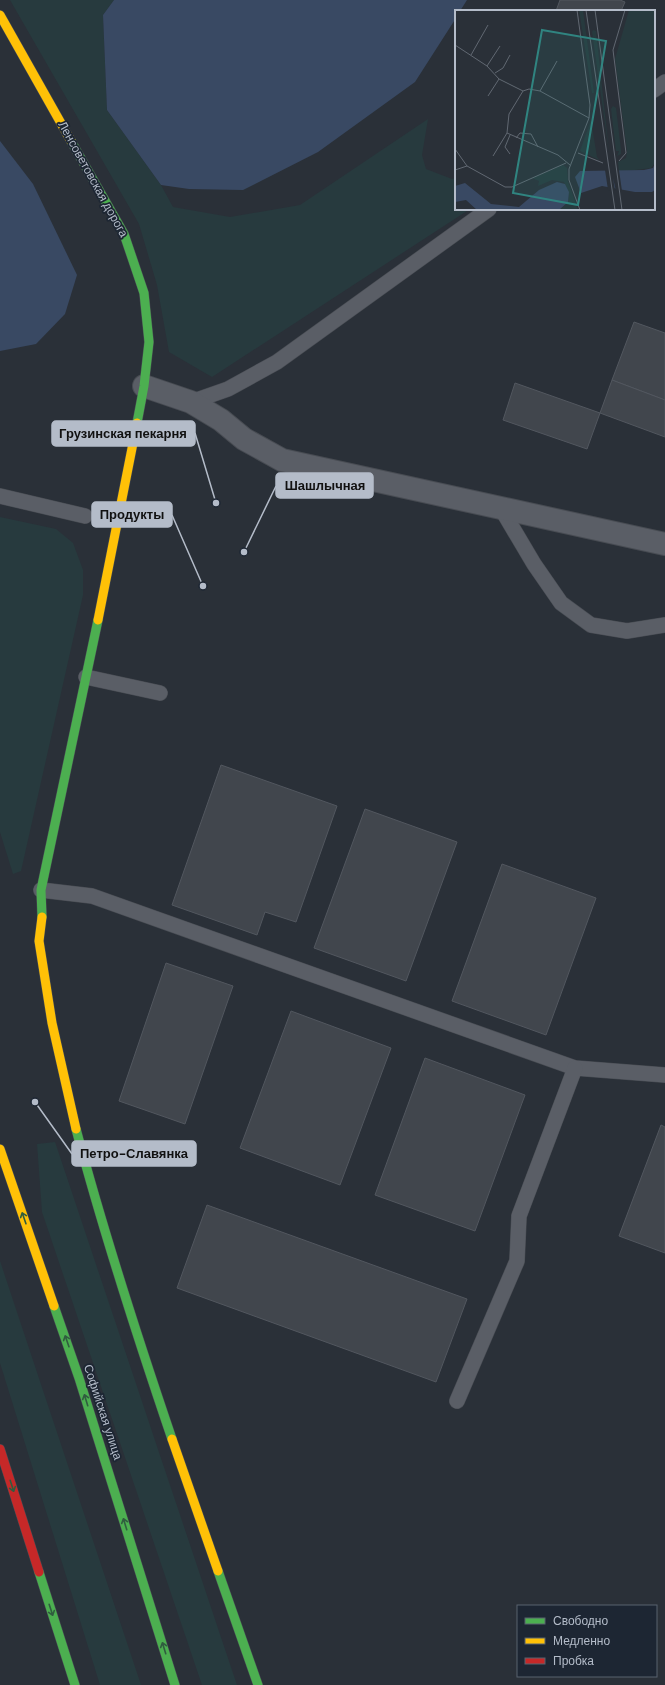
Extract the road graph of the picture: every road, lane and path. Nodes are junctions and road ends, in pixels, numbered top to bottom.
1 (0, 16) edge
2 (665, 82) edge
3 (655, 89) edge
4 (488, 210) edge
5 (144, 386) junction
6 (191, 402) junction
7 (0, 496) edge
8 (502, 510) junction
9 (84, 516) dead end
10 (665, 544) edge
11 (665, 625) edge
12 (86, 677) junction
13 (160, 693) dead end
14 (40, 890) junction
15 (574, 1068) junction
16 (665, 1075) edge
17 (0, 1149) edge
18 (457, 1401) dead end
19 (0, 1449) edge
20 (74, 1685) edge
21 (176, 1685) edge
22 (258, 1685) edge

1 - 5 street, Ленсоветовская дорога
2 - 3 lane
4 - 6 lane
5 - 6 street
5 - 12 street, Ленсоветовская дорога
6 - 8 street
7 - 9 lane
8 - 10 street
8 - 11 lane
12 - 13 lane
12 - 14 street, Ленсоветовская дорога
14 - 15 lane
14 - 22 street, Ленсоветовская дорога
15 - 16 lane
15 - 18 lane
21 -> 17 street, Софийская улица
19 -> 20 street

